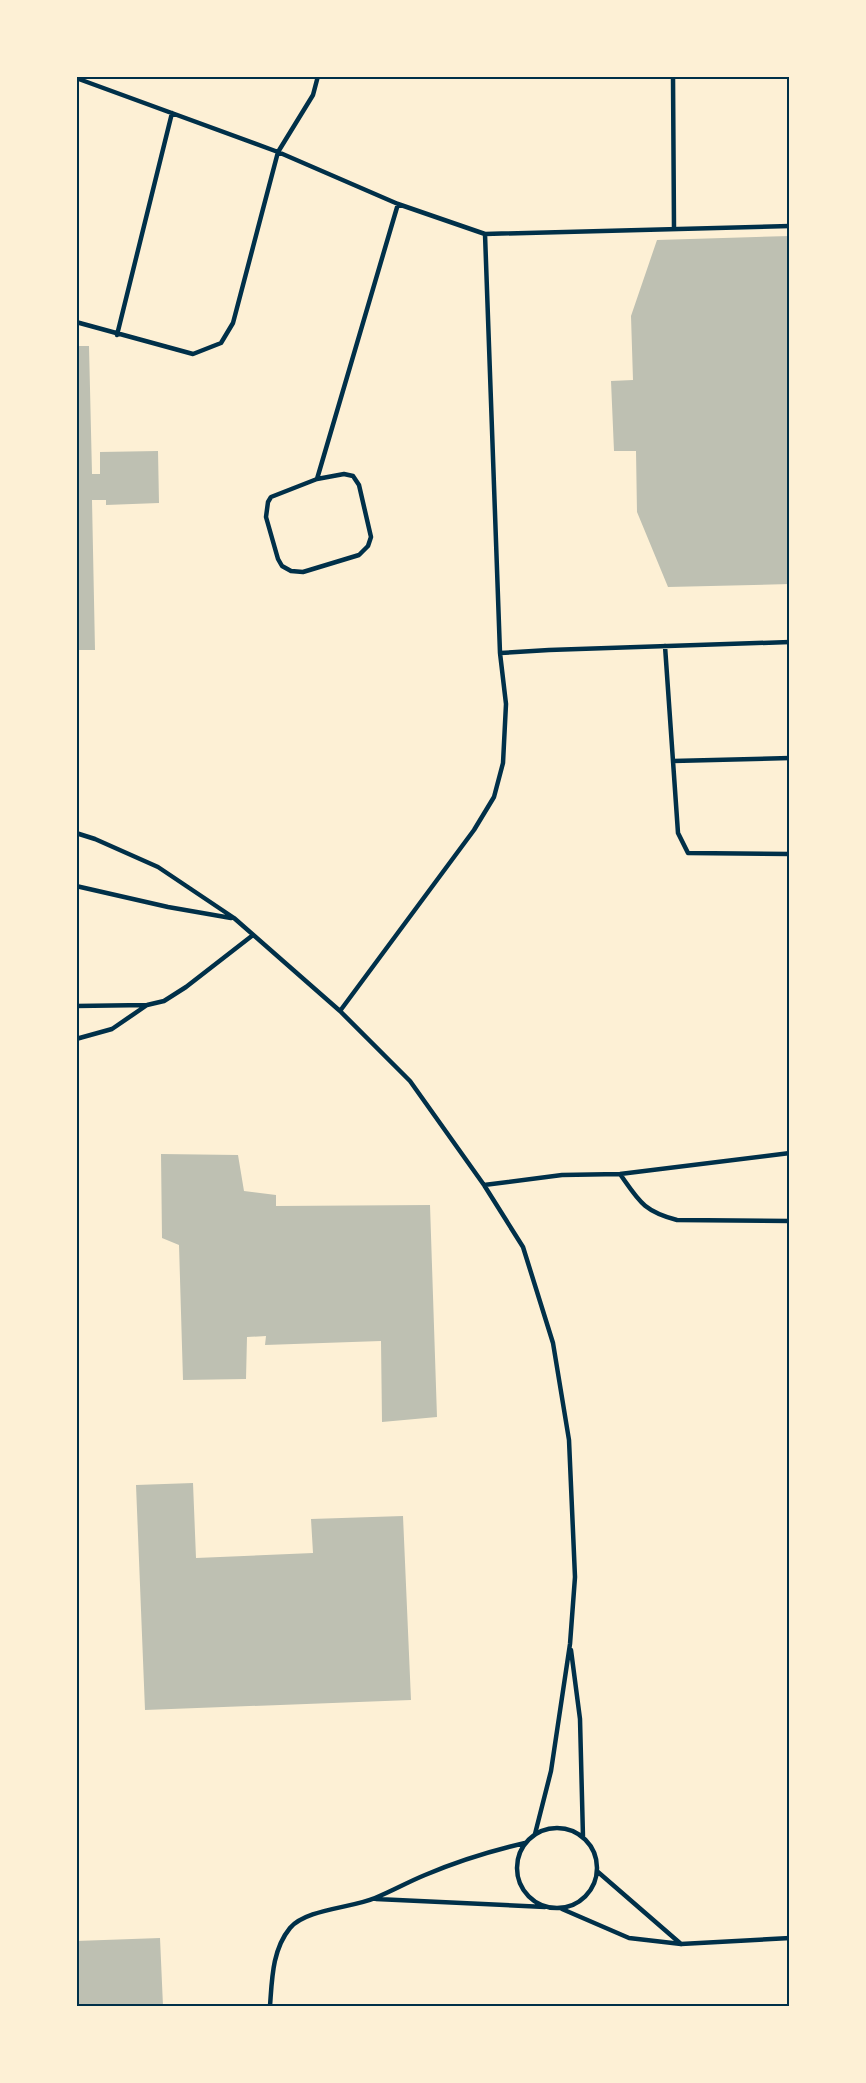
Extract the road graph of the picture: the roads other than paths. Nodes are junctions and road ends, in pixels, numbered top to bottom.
1 (318, 76) edge
2 (673, 76) edge
3 (76, 78) edge
4 (172, 113) junction
5 (278, 152) junction
6 (398, 204) junction
7 (789, 226) edge
8 (674, 229) junction
9 (485, 234) junction
10 (76, 322) edge
11 (117, 335) junction
12 (316, 479) junction
13 (789, 642) edge
14 (665, 646) junction
15 (500, 653) junction
16 (789, 758) edge
17 (673, 761) junction
18 (76, 833) edge
19 (789, 855) edge
20 (76, 886) edge
21 (234, 918) junction
22 (253, 935) junction
23 (147, 1005) junction
24 (76, 1006) edge
25 (340, 1011) junction
26 (76, 1039) edge
27 (789, 1153) edge
28 (620, 1174) junction
29 (484, 1185) junction
30 (789, 1221) edge
31 (570, 1644) junction
32 (535, 1834) junction
33 (583, 1837) junction
34 (525, 1843) junction
35 (598, 1872) junction
36 (374, 1899) junction
37 (548, 1907) junction
38 (562, 1909) junction
39 (789, 1938) edge
40 (681, 1944) junction
41 (270, 2007) edge

1 - 5 lane
2 - 8 lane
3 - 4 lane
4 - 5 lane
4 - 11 lane
5 - 6 lane
5 - 11 lane
6 - 9 lane
6 - 12 lane
7 - 8 lane
8 - 9 lane
9 - 15 lane
10 - 11 lane
12 - 12 lane
13 - 14 lane
14 - 15 lane
14 - 17 lane
15 - 25 lane
16 - 17 lane
17 - 19 lane
18 - 21 lane
20 - 21 lane
21 - 22 lane
22 - 23 lane
22 - 25 lane
23 - 24 lane
23 - 26 lane
25 - 29 lane
27 - 28 lane
28 - 29 lane
28 - 30 lane
29 - 31 lane
31 - 32 lane
31 - 33 lane
32 - 33 lane
32 - 34 lane
33 - 35 lane
34 - 36 lane
34 - 37 lane
35 - 38 lane
35 - 40 lane
36 - 37 lane
36 - 41 lane
37 - 38 lane
38 - 40 lane
39 - 40 lane

